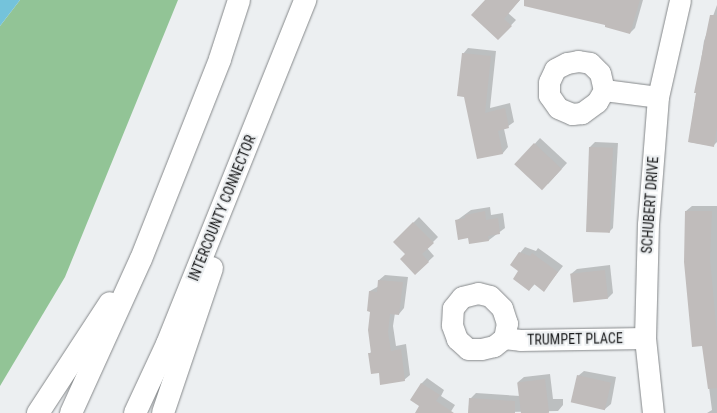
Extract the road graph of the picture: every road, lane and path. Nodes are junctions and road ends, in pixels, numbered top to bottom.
1 (239, 0) edge
2 (304, 0) edge
3 (680, 0) edge
4 (274, 80) junction
5 (604, 90) dead end
6 (658, 97) junction
7 (141, 259) junction
8 (504, 338) dead end
9 (646, 338) junction
10 (38, 413) edge
11 (71, 413) edge
12 (135, 413) edge
13 (163, 413) edge
14 (653, 413) edge

1 - 7 highway
2 - 4 highway, INTERCOUNTY CONNECTOR
3 - 6 street, SCHUBERT DRIVE
4 - 12 highway, INTERCOUNTY CONNECTOR
4 - 13 highway
5 - 6 street
6 - 9 street, SCHUBERT DRIVE
7 - 10 highway
7 - 11 highway
8 - 9 street, TRUMPET PLACE
9 - 14 street, SCHUBERT DRIVE

